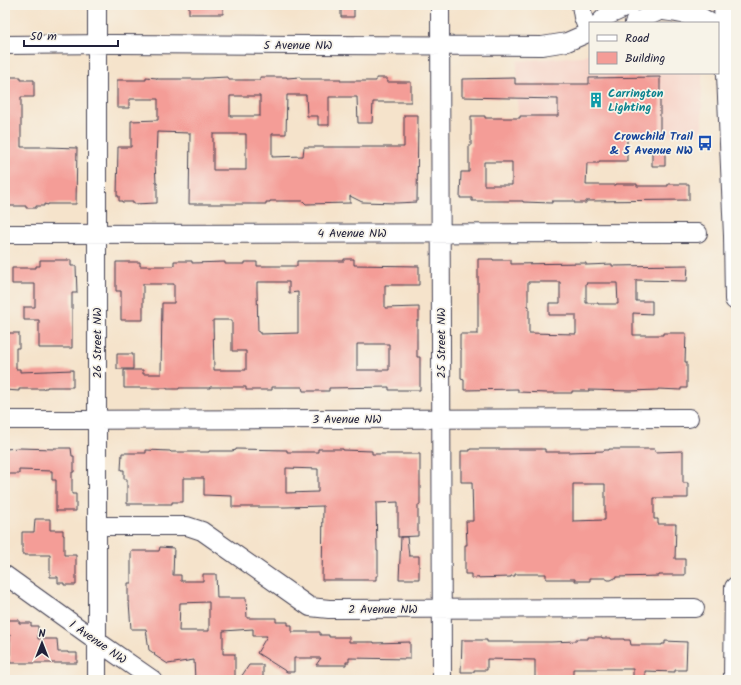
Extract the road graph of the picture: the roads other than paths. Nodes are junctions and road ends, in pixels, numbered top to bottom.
1 (97, 5) edge
2 (440, 5) edge
3 (581, 5) edge
4 (632, 5) edge
5 (725, 5) edge
6 (668, 7) edge
7 (600, 22) edge
8 (636, 22) edge
9 (705, 22) edge
10 (589, 26) edge
11 (589, 31) edge
12 (722, 39) edge
13 (5, 45) edge
14 (97, 45) junction
15 (441, 45) junction
16 (698, 233) dead end
17 (5, 234) edge
18 (97, 234) junction
19 (440, 234) junction
20 (736, 299) edge
21 (689, 418) dead end
22 (97, 419) junction
23 (441, 419) junction
24 (5, 420) edge
25 (97, 526) junction
26 (5, 575) edge
27 (736, 588) edge
28 (695, 608) dead end
29 (442, 609) junction
30 (97, 641) junction
31 (97, 680) edge
32 (153, 680) edge
33 (442, 680) edge
34 (735, 680) edge

1 - 14 street, 26 Street NW
2 - 15 street, 25 Street NW
3 - 10 street
4 - 7 street, 5 Avenue NW
5 - 12 highway
6 - 8 street
6 - 9 highway
11 - 15 street, 5 Avenue NW
12 - 20 highway
13 - 14 street, 5 Avenue NW
14 - 15 street, 5 Avenue NW
14 - 18 street, 26 Street NW
15 - 19 street, 25 Street NW
16 - 19 street, 4 Avenue NW
17 - 18 street, 4 Avenue NW
18 - 19 street, 4 Avenue NW
18 - 22 street, 26 Street NW
19 - 23 street, 25 Street NW
21 - 23 street, 3 Avenue NW
22 - 23 street, 3 Avenue NW
22 - 24 street, 3 Avenue NW
22 - 25 street, 26 Street NW
23 - 29 street, 25 Street NW
25 - 29 street, 2 Avenue NW
25 - 30 street, 26 Street NW
26 - 30 street, 1 Avenue NW
27 - 34 highway
28 - 29 street, 2 Avenue NW
29 - 33 street, 25 Street NW
30 - 31 street, 26 Street NW
30 - 32 street, 1 Avenue NW

